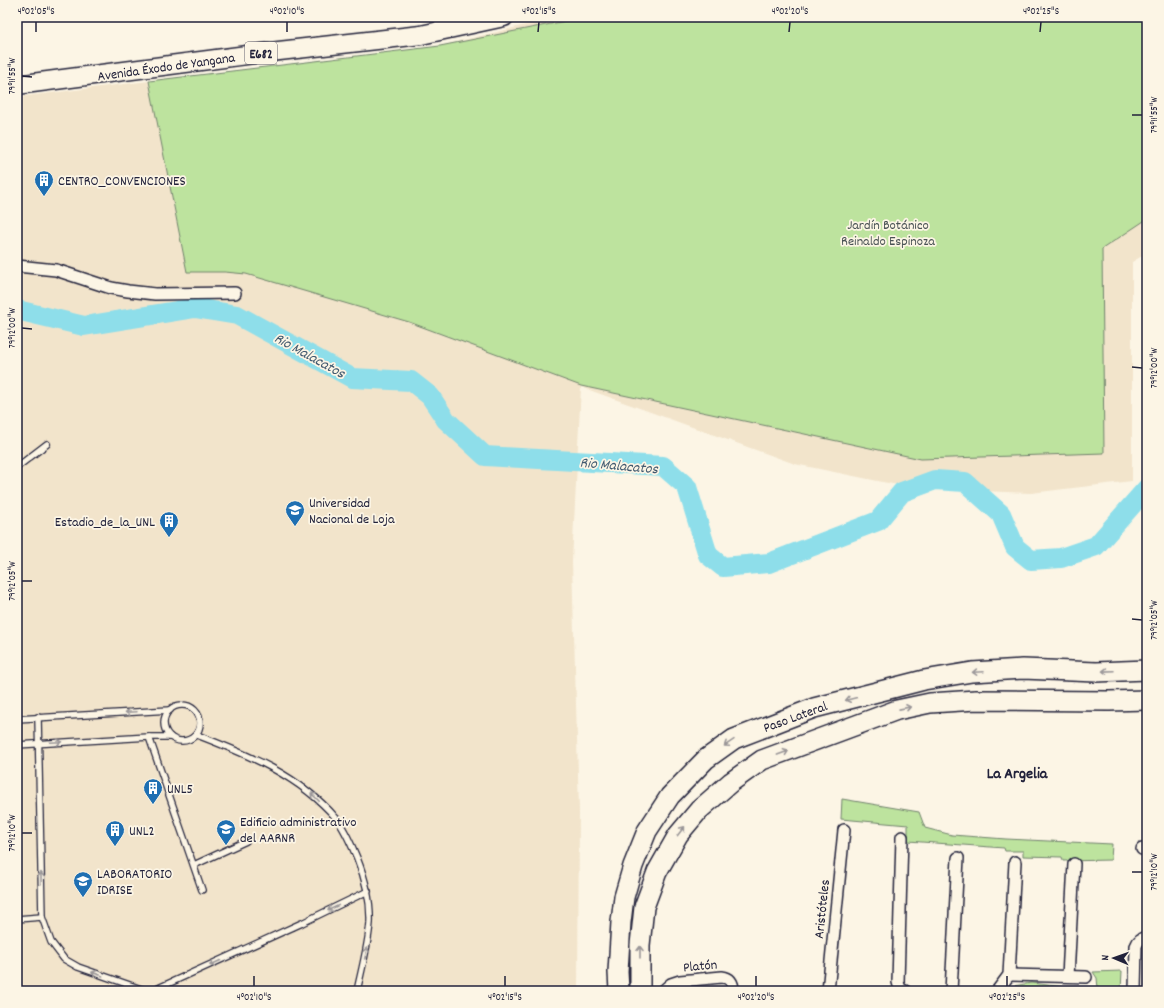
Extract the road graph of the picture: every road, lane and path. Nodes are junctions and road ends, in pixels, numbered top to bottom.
1 (442, 17) edge
2 (504, 17) edge
3 (431, 33) junction
4 (17, 85) edge
5 (17, 266) edge
6 (235, 293) dead end
7 (47, 444) dead end
8 (17, 467) edge
9 (1147, 670) edge
10 (1147, 700) edge
11 (170, 710) junction
12 (38, 717) junction
13 (17, 719) edge
14 (197, 735) junction
15 (150, 737) junction
16 (170, 737) junction
17 (39, 743) junction
18 (17, 745) edge
19 (844, 830) dead end
20 (902, 837) dead end
21 (246, 841) dead end
22 (958, 858) dead end
23 (1015, 862) dead end
24 (1074, 864) dead end
25 (194, 866) junction
26 (202, 890) dead end
27 (368, 891) junction
28 (42, 917) junction
29 (17, 919) edge
30 (1147, 937) edge
31 (1009, 975) junction
32 (1068, 976) junction
33 (1086, 976) dead end
34 (147, 991) edge
35 (152, 991) edge
36 (357, 991) edge
37 (619, 991) edge
38 (640, 991) edge
39 (663, 991) edge
40 (733, 991) edge
41 (828, 991) edge
42 (904, 991) edge
43 (951, 991) edge
44 (997, 991) edge
45 (1135, 991) edge

1 - 3 lane
2 - 3 main road, Avenida Éxodo de Yangana / E682
3 - 4 main road, Avenida Éxodo de Yangana / E682
5 - 6 street
7 - 8 lane
9 -> 37 highway, Paso Lateral
38 -> 10 highway
11 -> 12 lane
11 - 14 lane
11 - 16 lane
12 - 13 lane
12 - 17 lane
14 - 16 lane
27 -> 14 lane
15 - 16 lane
17 -> 15 lane
15 - 25 lane
17 - 18 lane
28 -> 17 lane
19 - 41 street, Aristóteles
20 - 42 street
21 - 25 lane
22 - 43 street
23 - 31 street
24 - 32 street
25 - 26 lane
27 -> 35 lane
36 -> 27 lane
28 - 29 lane
34 -> 28 lane
30 - 45 street
31 - 32 street
31 - 44 street
32 - 33 street
39 - 40 street, Platón

